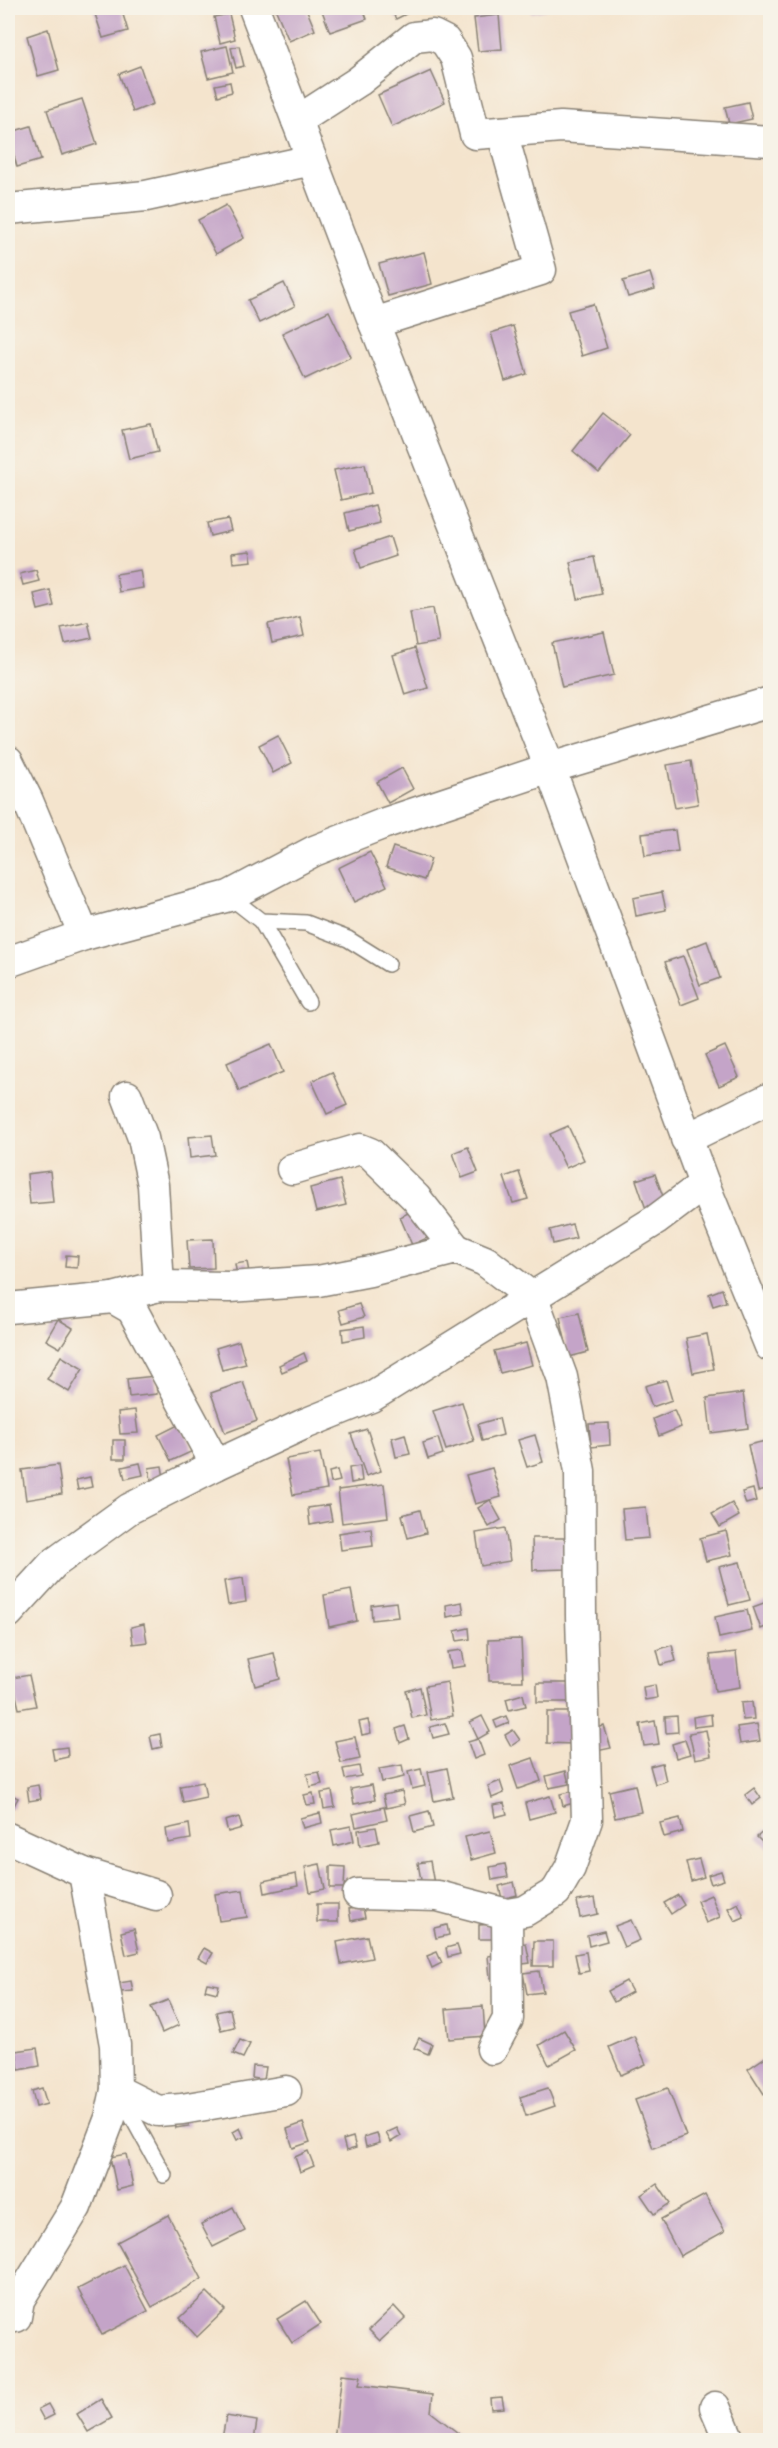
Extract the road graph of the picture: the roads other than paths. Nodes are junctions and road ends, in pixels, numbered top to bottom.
1 (254, 8) edge
2 (297, 121) junction
3 (502, 132) junction
4 (771, 141) edge
5 (312, 160) junction
6 (8, 209) edge
7 (374, 323) junction
8 (771, 702) edge
9 (8, 761) edge
10 (550, 768) junction
11 (229, 896) junction
12 (261, 921) junction
13 (84, 935) junction
14 (8, 962) edge
15 (388, 964) dead end
16 (308, 1002) dead end
17 (127, 1096) dead end
18 (771, 1098) edge
19 (686, 1139) junction
20 (292, 1169) dead end
21 (704, 1184) junction
22 (456, 1249) junction
23 (159, 1286) junction
24 (113, 1298) junction
25 (533, 1298) junction
26 (8, 1308) edge
27 (771, 1346) edge
28 (216, 1465) junction
29 (8, 1613) edge
30 (8, 1838) edge
31 (84, 1873) junction
32 (358, 1894) dead end
33 (156, 1895) dead end
34 (507, 1914) junction
35 (492, 2049) dead end
36 (116, 2090) junction
37 (286, 2091) dead end
38 (164, 2175) dead end
39 (16, 2317) dead end
40 (715, 2408) dead end
41 (729, 2440) edge

1 - 2 street
2 - 3 street
2 - 5 street
3 - 4 street
3 - 7 street
5 - 6 street
5 - 7 street
7 - 10 street
8 - 10 street
9 - 13 street
10 - 11 street
10 - 19 street
11 - 12 lane
11 - 13 street
12 - 15 lane
12 - 16 lane
13 - 14 street
17 - 23 street
18 - 19 street
19 - 21 street
20 - 22 street
21 - 25 street
21 - 27 street
22 - 23 street
22 - 25 street
23 - 24 street
24 - 26 street
24 - 28 street
25 - 28 street
25 - 34 street
28 - 29 street
30 - 31 street
31 - 33 street
31 - 36 street
32 - 34 street
34 - 35 street
36 - 37 street
36 - 38 lane
36 - 39 street
40 - 41 street

